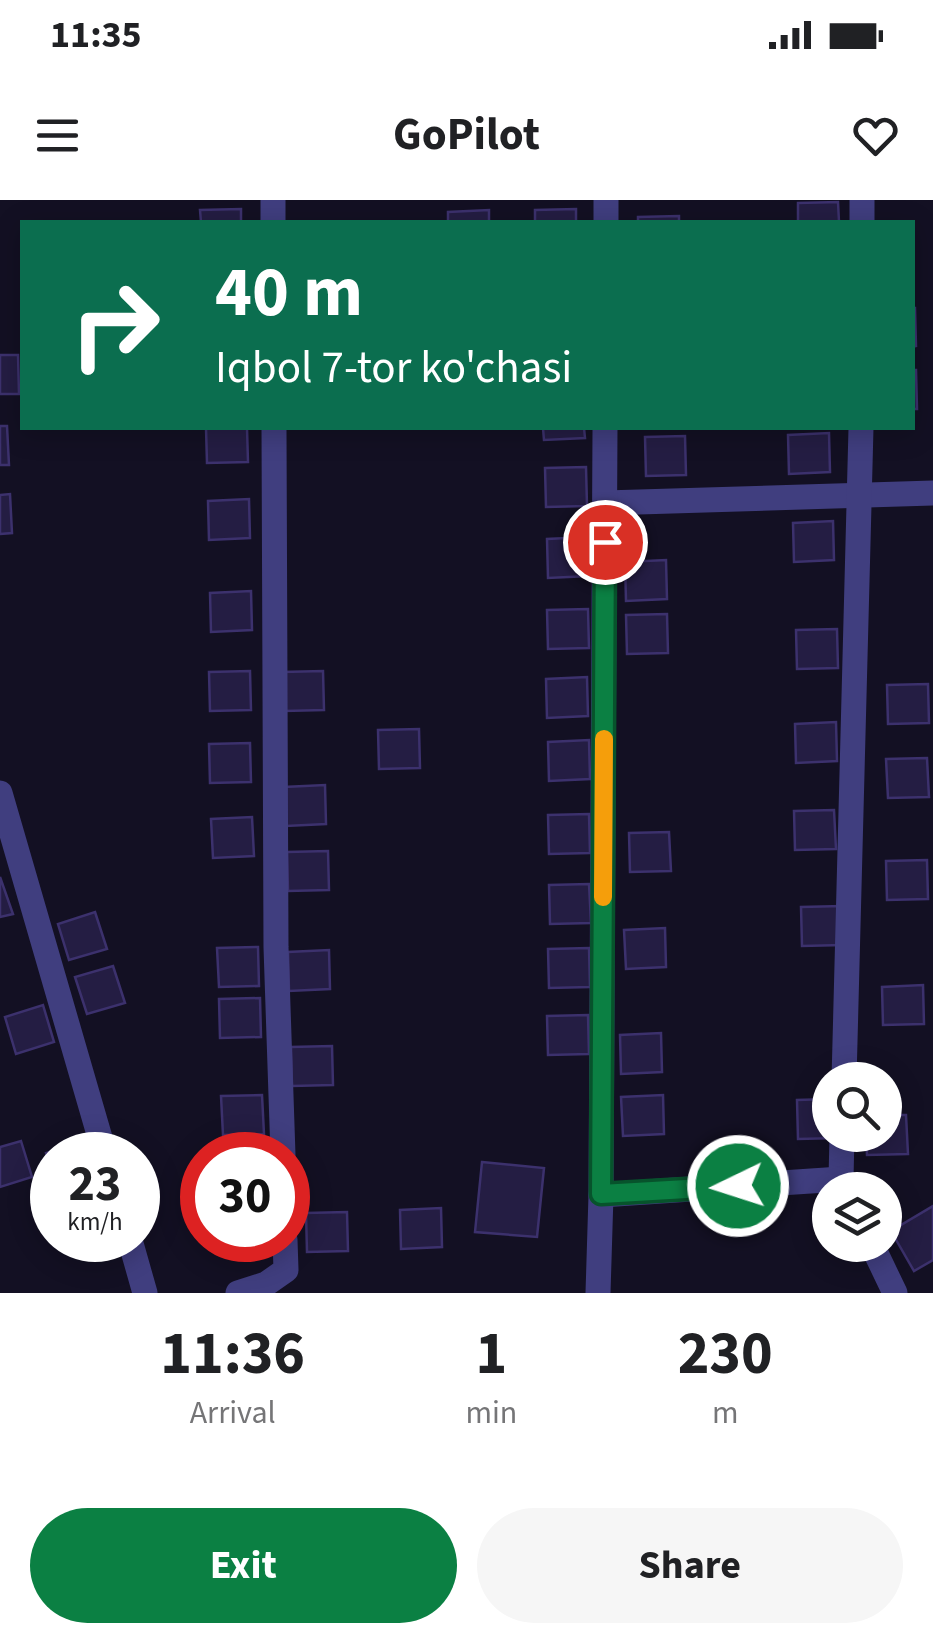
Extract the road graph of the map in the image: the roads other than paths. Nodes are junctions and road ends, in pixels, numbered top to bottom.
1 (274, 430) edge
2 (605, 430) edge
3 (861, 430) edge
4 (933, 492) edge
5 (860, 493) junction
6 (605, 503) junction
7 (0, 793) edge
8 (844, 1062) edge
9 (98, 1132) edge
10 (281, 1132) edge
11 (812, 1185) edge
12 (601, 1194) junction
13 (137, 1262) edge
14 (286, 1262) edge
15 (880, 1262) edge
16 (146, 1293) edge
17 (238, 1293) edge
18 (598, 1293) edge
19 (895, 1293) edge

1 - 10 street
2 - 6 street
3 - 5 street
4 - 5 street
5 - 6 street
5 - 8 street
6 - 12 street
7 - 9 street
11 - 12 street
12 - 18 street
13 - 16 street
14 - 17 street
15 - 19 street

